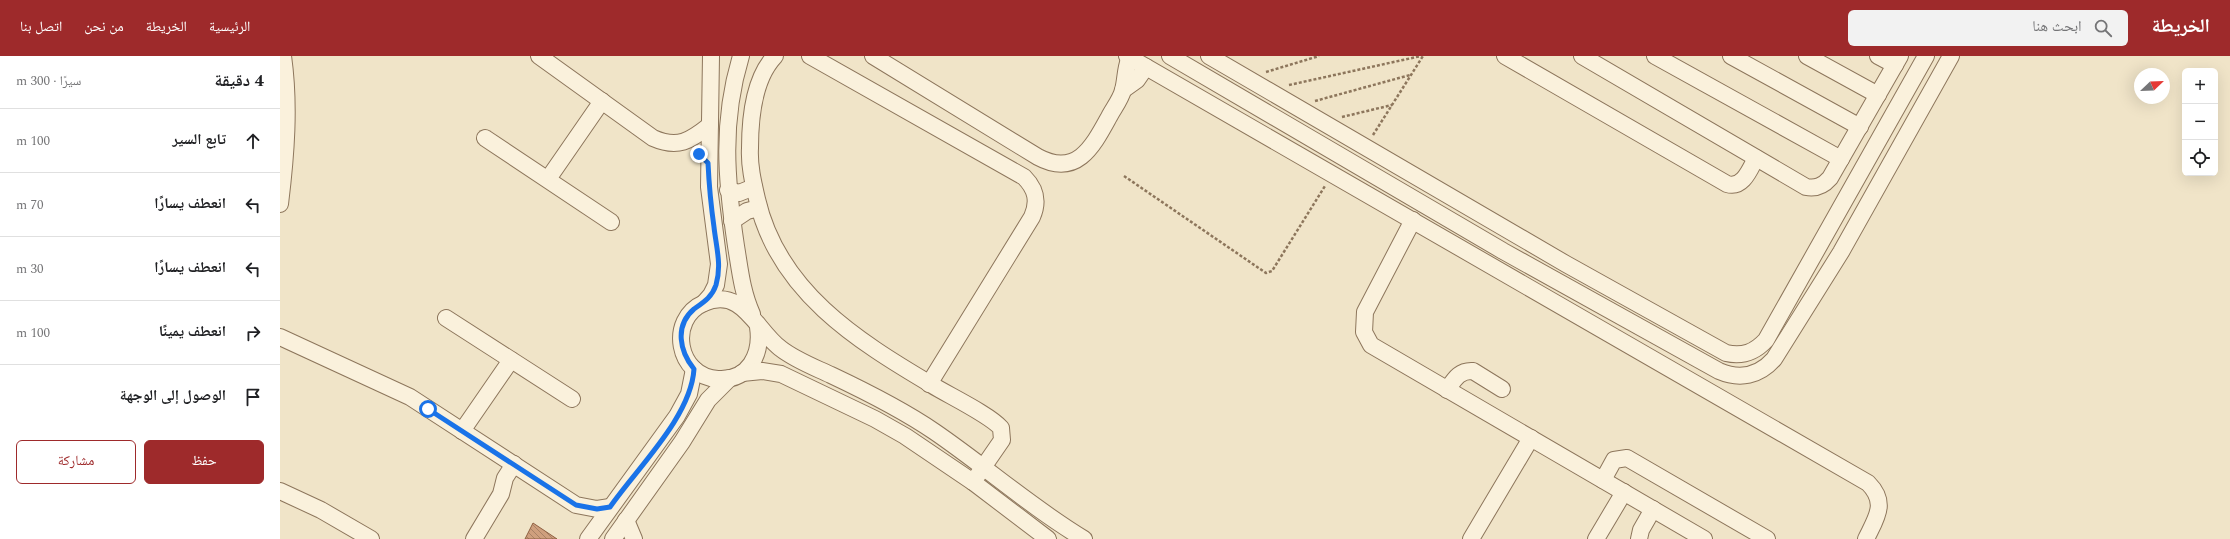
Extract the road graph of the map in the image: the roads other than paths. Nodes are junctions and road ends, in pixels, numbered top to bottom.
1 (283, 56) edge
2 (539, 56) edge
3 (711, 56) edge
4 (741, 56) edge
5 (775, 56) edge
6 (810, 56) edge
7 (873, 56) edge
8 (1170, 56) edge
9 (1505, 56) edge
10 (1582, 56) edge
11 (1655, 56) edge
12 (1731, 56) edge
13 (1807, 56) edge
14 (1878, 56) edge
15 (1926, 56) edge
16 (1951, 56) edge
17 (1128, 57) edge
18 (1214, 57) edge
19 (1897, 60) edge
20 (1146, 67) junction
21 (710, 90) junction
22 (1123, 90) junction
23 (731, 92) junction
24 (1878, 95) junction
25 (602, 101) junction
26 (1252, 104) junction
27 (1242, 122) junction
28 (710, 125) junction
29 (1860, 126) junction
30 (485, 138) dead end
31 (680, 144) junction
32 (1756, 158) junction
33 (1841, 159) junction
34 (1347, 160) junction
35 (708, 163) junction
36 (1335, 176) junction
37 (548, 180) junction
38 (754, 187) junction
39 (728, 190) junction
40 (280, 204) edge
41 (759, 208) junction
42 (1413, 220) junction
43 (732, 221) junction
44 (611, 222) dead end
45 (1513, 233) junction
46 (1821, 242) junction
47 (1503, 251) junction
48 (1841, 252) junction
49 (704, 302) junction
50 (446, 318) dead end
51 (755, 322) junction
52 (280, 337) edge
53 (511, 360) junction
54 (694, 369) junction
55 (736, 376) junction
56 (929, 384) junction
57 (1502, 389) dead end
58 (1447, 390) junction
59 (572, 399) dead end
60 (462, 431) junction
61 (1531, 438) junction
62 (518, 467) junction
63 (983, 467) junction
64 (1603, 480) junction
65 (973, 482) junction
66 (280, 491) edge
67 (1624, 492) junction
68 (576, 505) junction
69 (610, 507) junction
70 (1653, 509) junction
71 (626, 520) junction
72 (589, 538) edge
73 (371, 539) edge
74 (474, 539) edge
75 (613, 539) edge
76 (634, 539) edge
77 (1048, 539) edge
78 (1084, 539) edge
79 (1471, 539) edge
80 (1596, 539) edge
81 (1639, 539) edge
82 (1704, 539) edge
83 (1767, 539) edge
84 (1866, 539) edge

1 - 40 street
2 - 25 street
3 - 21 street
4 - 23 street
5 - 38 street
6 - 56 street
7 - 22 street
8 - 26 street
9 - 32 street
10 - 32 street
11 - 33 street
12 - 29 street
13 - 24 street
14 - 19 street
15 - 46 street
16 - 48 street
17 - 20 street
17 - 22 street
18 - 45 street
19 - 24 street
20 - 22 street
20 - 27 street
21 - 23 street
21 - 28 street
23 - 39 street
24 - 29 street
25 - 31 street
25 - 37 street
26 - 27 street
26 - 34 street
27 - 36 street
28 - 31 street
28 - 35 street
29 - 33 street
30 - 37 street
31 - 35 street
32 - 33 street
34 - 36 street
34 - 47 street
35 - 49 street
36 - 42 street
37 - 44 street
38 - 39 street
38 - 41 street
39 - 43 street
41 - 43 street
41 - 56 street
42 - 58 street
42 - 84 street
43 - 51 street
45 - 46 street
45 - 47 street
46 - 48 street
47 - 48 street
49 - 51 street
49 - 54 street
50 - 53 street
51 - 55 street
51 - 63 street
52 - 60 street
53 - 59 street
53 - 60 street
54 - 55 street
54 - 69 street
55 - 65 street
55 - 71 street
56 - 63 street
57 - 58 street
58 - 61 street
60 - 62 street
61 - 64 street
61 - 79 street
62 - 68 street
62 - 74 street
63 - 65 street
63 - 78 street
64 - 67 street
64 - 83 street
65 - 77 street
66 - 73 street
67 - 70 street
67 - 80 street
68 - 69 street
68 - 72 street
69 - 72 street
70 - 81 street
70 - 82 street
71 - 75 street
71 - 76 street

